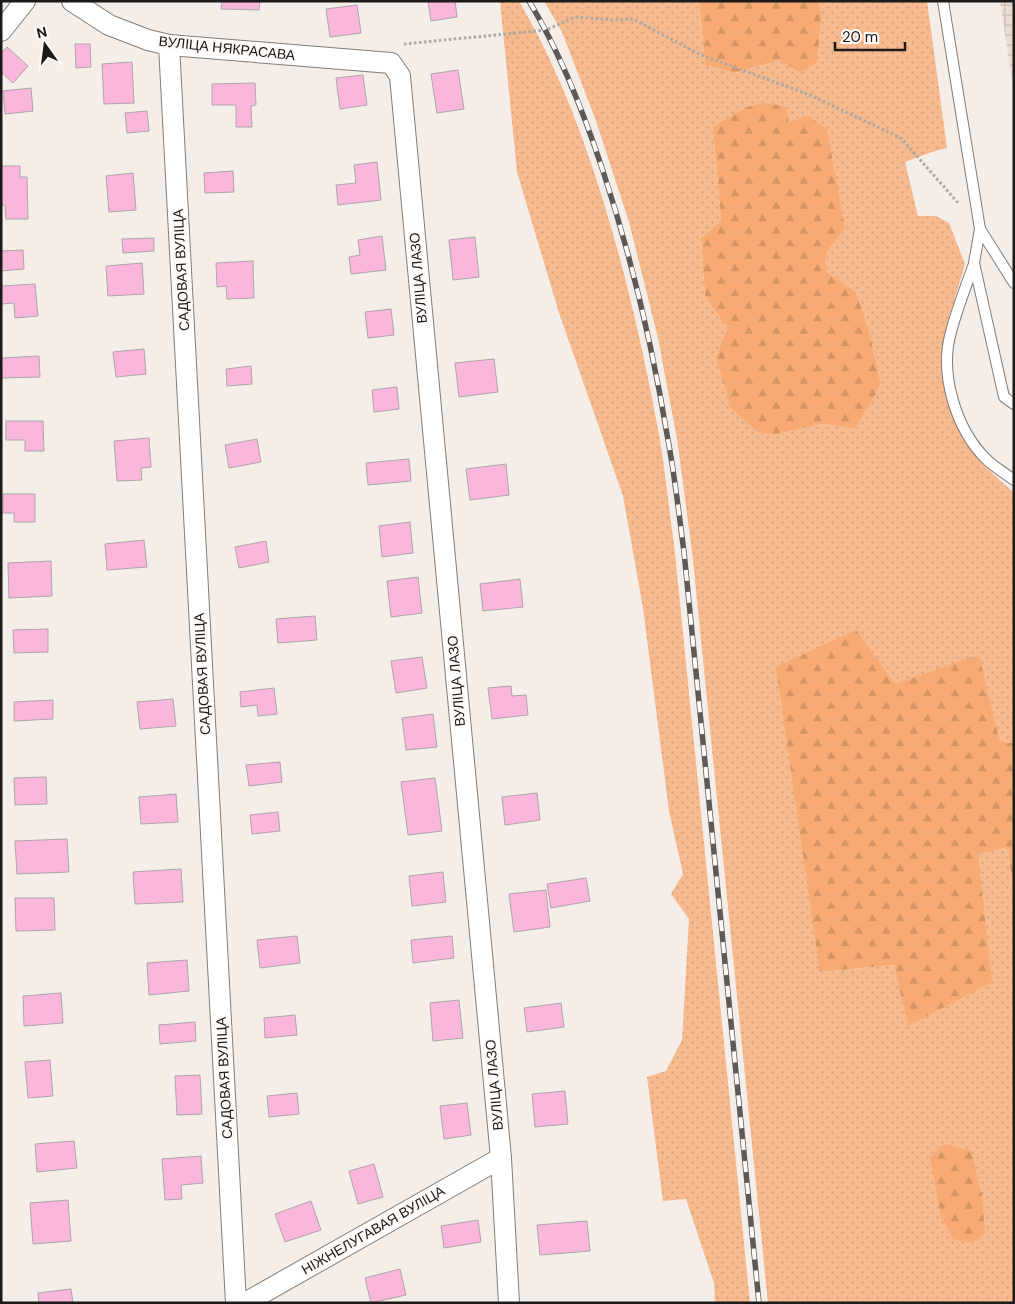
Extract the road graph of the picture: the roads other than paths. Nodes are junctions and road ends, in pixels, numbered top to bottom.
1 (26, 1) edge
2 (72, 1) edge
3 (943, 1) edge
4 (1, 31) edge
5 (169, 45) junction
6 (391, 63) joint
7 (980, 229) junction
8 (974, 263) junction
9 (1014, 284) edge
10 (1014, 404) edge
11 (1014, 480) edge
12 (500, 1158) junction
13 (236, 1303) edge
14 (246, 1303) edge
15 (509, 1303) edge

1 - 4 street
2 - 5 street, ВУЛІЦА НЯКРАСАВА
3 - 7 lane
5 - 6 street, ВУЛІЦА НЯКРАСАВА
5 - 13 street, САДОВАЯ ВУЛІЦА
6 - 12 street, ВУЛІЦА ЛАЗО
7 - 8 lane
7 - 9 lane
8 - 10 lane
8 - 11 lane
12 - 14 street, НІЖНЕЛУГАВАЯ ВУЛІЦА
12 - 15 street, ВУЛІЦА ЛАЗО

